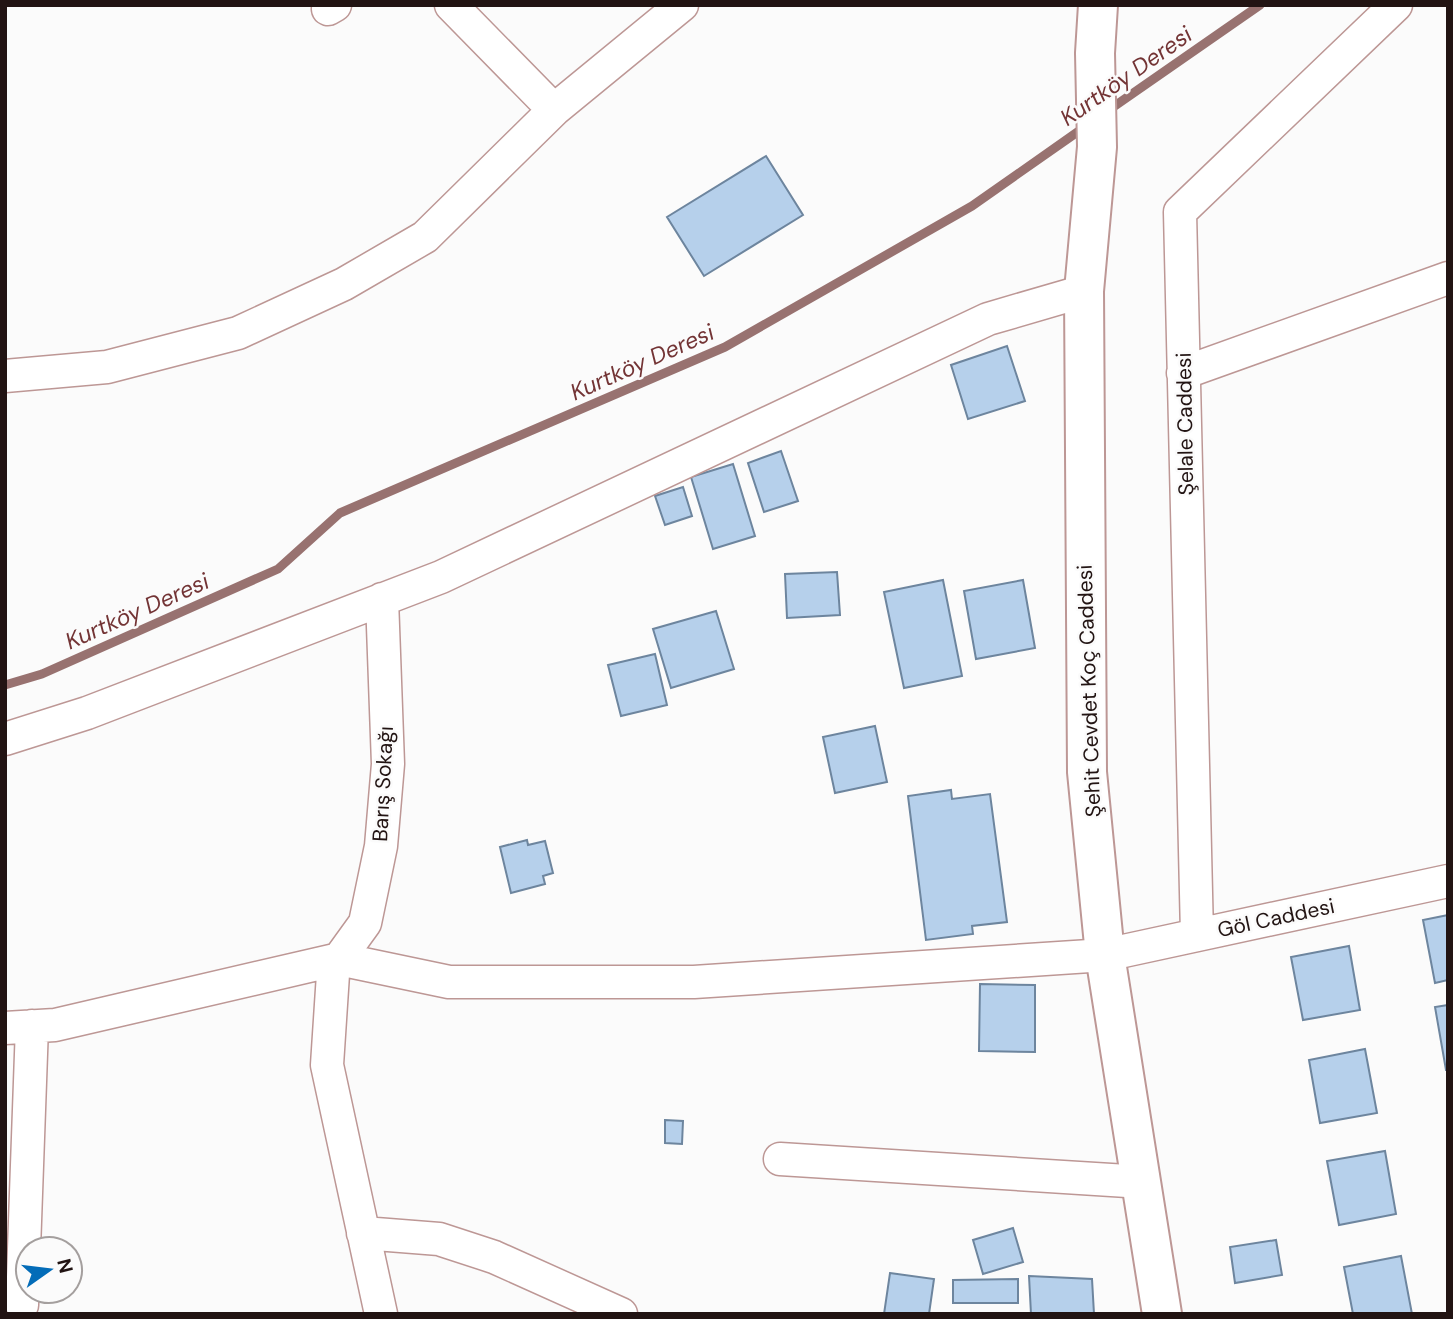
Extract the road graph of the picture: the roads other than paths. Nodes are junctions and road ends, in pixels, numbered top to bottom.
1 (451, 5) edge
2 (682, 5) edge
3 (1098, 5) edge
4 (1396, 5) edge
5 (554, 110) junction
6 (1448, 278) edge
7 (1084, 291) junction
8 (1183, 373) junction
9 (5, 376) edge
10 (382, 599) junction
11 (5, 739) edge
12 (1448, 881) edge
13 (1197, 934) junction
14 (1105, 954) junction
15 (339, 959) junction
16 (19, 1027) edge
17 (780, 1159) dead end
18 (1143, 1182) junction
19 (363, 1233) junction
20 (21, 1235) edge
21 (381, 1314) edge
22 (621, 1314) edge
23 (1162, 1314) edge

1 - 5 street
2 - 5 street
3 - 7 main road, Şehit Cevdet Koç Caddesi
4 - 8 street, Şelale Caddesi
5 - 9 street
6 - 8 street
7 - 10 street
7 - 14 main road, Şehit Cevdet Koç Caddesi
8 - 13 street, Şelale Caddesi
10 - 11 street
10 - 15 street, Barış Sokağı
12 - 13 street, Göl Caddesi
13 - 14 street, Göl Caddesi
14 - 15 street, Göl Caddesi
14 - 18 main road, Şehit Cevdet Koç Caddesi
15 - 16 street
15 - 19 street
16 - 20 street
17 - 18 street
18 - 23 main road, Şehit Cevdet Koç Caddesi
19 - 21 street
19 - 22 street

